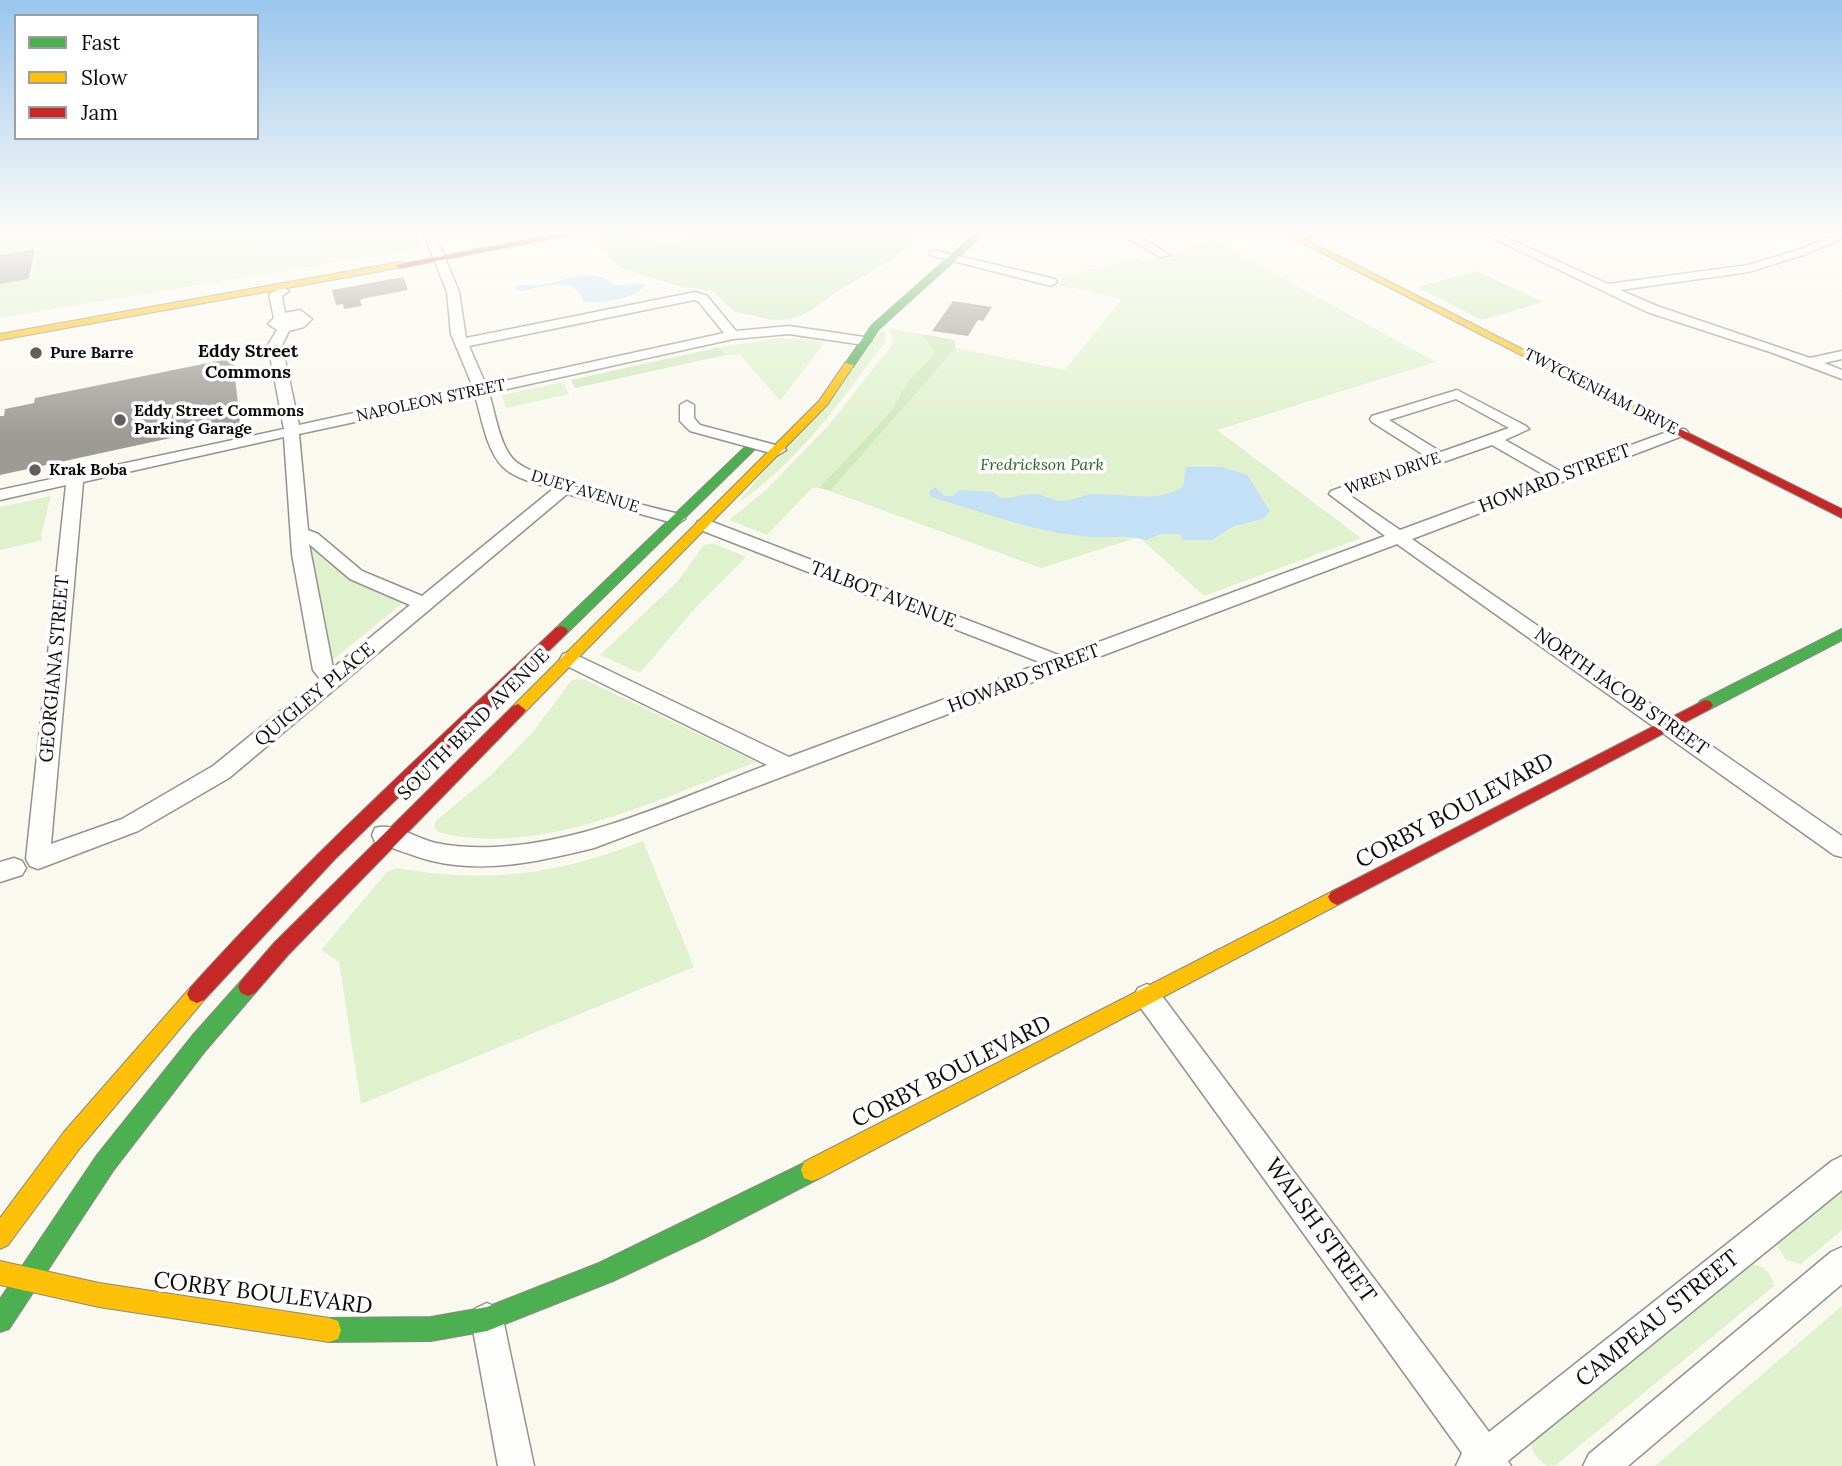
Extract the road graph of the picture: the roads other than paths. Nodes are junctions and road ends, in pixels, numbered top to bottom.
1 (176, 300) edge
2 (216, 300) edge
3 (277, 300) edge
4 (293, 300) edge
5 (454, 300) edge
6 (673, 300) edge
7 (704, 300) edge
8 (903, 300) edge
9 (1420, 300) edge
10 (1634, 300) edge
11 (282, 323) junction
12 (855, 323) dead end
13 (0, 330) edge
14 (733, 335) junction
15 (0, 337) edge
16 (843, 337) junction
17 (864, 341) junction
18 (461, 343) junction
19 (833, 351) dead end
20 (1842, 355) edge
21 (1810, 362) junction
22 (1842, 375) edge
23 (481, 390) junction
24 (687, 405) dead end
25 (772, 427) dead end
26 (292, 432) junction
27 (1680, 432) junction
28 (1493, 439) junction
29 (754, 444) junction
30 (778, 450) junction
31 (1439, 458) junction
32 (1559, 477) junction
33 (75, 479) junction
34 (564, 488) junction
35 (0, 495) edge
36 (1842, 514) edge
37 (677, 519) junction
38 (704, 525) junction
39 (300, 533) junction
40 (1399, 538) junction
41 (424, 604) junction
42 (1842, 634) edge
43 (570, 659) junction
44 (1062, 664) junction
45 (334, 680) junction
46 (1669, 725) junction
47 (790, 767) junction
48 (358, 828) junction
49 (392, 838) junction
50 (1842, 848) edge
51 (38, 859) joint
52 (1147, 996) junction
53 (1842, 1171) edge
54 (0, 1237) edge
55 (1842, 1263) edge
56 (0, 1273) edge
57 (29, 1278) junction
58 (487, 1319) junction
59 (0, 1320) edge
60 (1484, 1463) edge
61 (516, 1466) edge
62 (1601, 1466) edge

1 - 13 main road
2 - 15 main road
3 - 11 street
4 - 11 street
5 - 18 street, DUEY AVENUE
6 - 18 street
7 - 14 street
8 - 17 main road, SOUTH BEND AVENUE
9 - 27 main road, TWYCKENHAM DRIVE
10 - 21 street
11 - 26 street
12 - 16 main road
14 - 16 street, NAPOLEON STREET
14 - 23 street, NAPOLEON STREET
16 - 17 street, NAPOLEON STREET
16 - 19 main road
17 - 30 main road, SOUTH BEND AVENUE
18 - 23 street, DUEY AVENUE
20 - 21 street
21 - 22 street
23 - 26 street, NAPOLEON STREET
23 - 34 street, DUEY AVENUE
24 - 29 street
25 - 29 main road, SOUTH BEND AVENUE
26 - 33 street, NAPOLEON STREET
26 - 39 street
27 - 32 street, HOWARD STREET
27 - 36 main road, TWYCKENHAM DRIVE
28 - 31 street, WREN DRIVE
28 - 31 street, WREN DRIVE
28 - 32 street
29 - 30 street
29 - 37 main road, SOUTH BEND AVENUE
30 - 38 main road, SOUTH BEND AVENUE
31 - 40 street, WREN DRIVE
32 - 40 street, HOWARD STREET
33 - 35 street, NAPOLEON STREET
33 - 51 street, GEORGIANA STREET
34 - 37 street, DUEY AVENUE
34 - 41 street, QUIGLEY PLACE
37 - 48 main road, SOUTH BEND AVENUE
38 - 43 main road, SOUTH BEND AVENUE
38 - 44 street, TALBOT AVENUE
39 - 41 street
39 - 45 street
40 - 44 street, HOWARD STREET
40 - 46 street, NORTH JACOB STREET
41 - 45 street, QUIGLEY PLACE
42 - 46 main road, CORBY BOULEVARD
43 - 47 street
43 - 49 main road, SOUTH BEND AVENUE
44 - 47 street, HOWARD STREET
45 - 51 street, QUIGLEY PLACE
46 - 50 street, NORTH JACOB STREET
46 - 52 main road, CORBY BOULEVARD
47 - 49 street, HOWARD STREET
48 - 49 street, HOWARD STREET
48 - 54 main road, SOUTH BEND AVENUE
49 - 57 main road, SOUTH BEND AVENUE
52 - 58 main road, CORBY BOULEVARD
52 - 60 street, WALSH STREET
53 - 60 street, CAMPEAU STREET
55 - 62 street
56 - 57 main road
57 - 58 main road, CORBY BOULEVARD
57 - 59 main road, SOUTH BEND AVENUE
58 - 61 street

